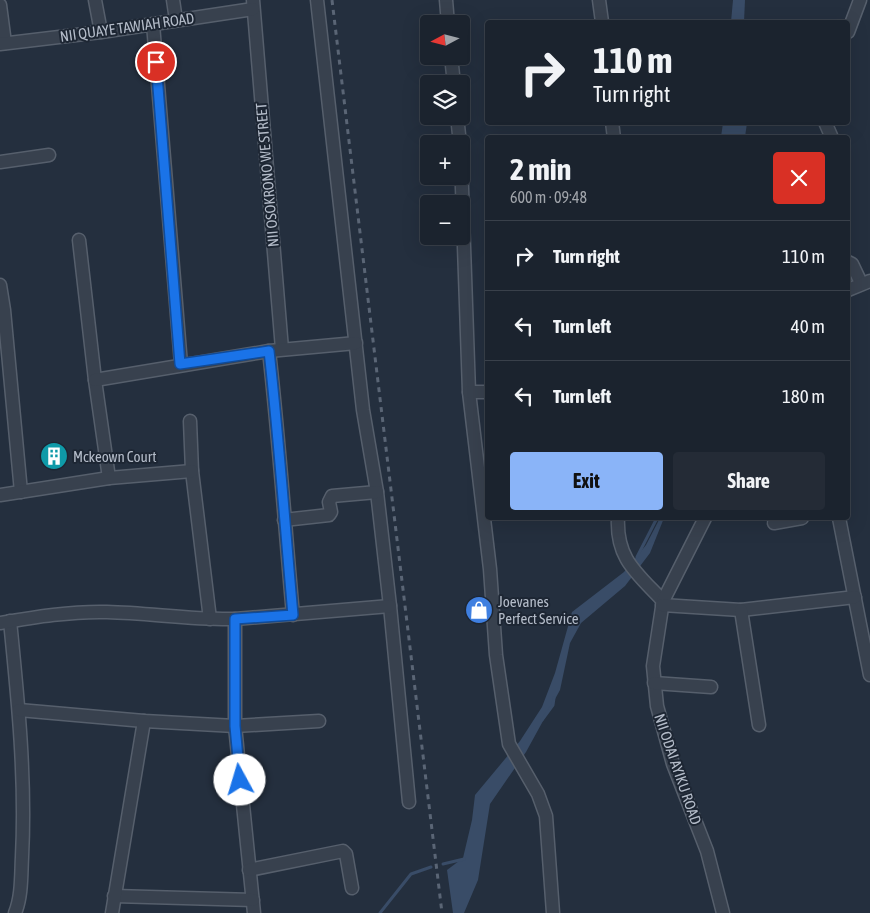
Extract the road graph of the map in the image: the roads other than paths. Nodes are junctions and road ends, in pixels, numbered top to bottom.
1 (95, 0) edge
2 (173, 0) edge
3 (318, 0) edge
4 (446, 0) edge
5 (599, 0) edge
6 (860, 0) edge
7 (253, 4) edge
8 (0, 5) edge
9 (447, 15) edge
10 (176, 20) junction
11 (602, 20) edge
12 (153, 24) junction
13 (850, 27) edge
14 (101, 32) junction
15 (3, 44) edge
16 (49, 155) dead end
17 (0, 162) edge
18 (462, 185) edge
19 (79, 240) dead end
20 (850, 263) edge
21 (866, 282) edge
22 (0, 286) edge
23 (850, 289) edge
24 (2, 310) edge
25 (356, 343) junction
26 (282, 350) junction
27 (269, 351) junction
28 (180, 364) junction
29 (95, 380) junction
30 (469, 392) junction
31 (485, 392) edge
32 (190, 421) dead end
33 (192, 471) junction
34 (109, 478) junction
35 (21, 492) junction
36 (377, 492) junction
37 (0, 495) edge
38 (284, 520) junction
39 (618, 520) edge
40 (703, 520) edge
41 (791, 520) edge
42 (839, 520) edge
43 (774, 523) dead end
44 (855, 597) junction
45 (662, 603) junction
46 (390, 606) junction
47 (741, 610) junction
48 (293, 615) junction
49 (210, 619) junction
50 (235, 619) junction
51 (5, 622) edge
52 (870, 675) edge
53 (654, 683) junction
54 (711, 687) dead end
55 (19, 710) junction
56 (144, 721) junction
57 (319, 721) dead end
58 (758, 724) dead end
59 (235, 726) junction
60 (409, 802) dead end
61 (249, 870) junction
62 (352, 888) dead end
63 (114, 896) junction
64 (253, 907) edge
65 (15, 913) edge
66 (112, 913) edge
67 (553, 913) edge
68 (723, 913) edge

1 - 14 street
2 - 10 street
3 - 25 street
4 - 9 street
5 - 11 street
6 - 13 street
7 - 10 street, NII QUAYE TAWIAH ROAD
7 - 26 street, NII OSOKRONO WE STREET
8 - 15 street
10 - 12 street, NII QUAYE TAWIAH ROAD
12 - 14 street, NII QUAYE TAWIAH ROAD
12 - 28 street
14 - 15 street, NII QUAYE TAWIAH ROAD
16 - 17 street
18 - 30 street
19 - 29 street
20 - 21 street
21 - 23 street
22 - 24 street
24 - 35 street
25 - 26 street
25 - 36 street
26 - 27 street
27 - 28 street
27 - 38 street
28 - 29 street
29 - 34 street
30 - 31 street
30 - 67 street
32 - 33 street
33 - 34 street
33 - 49 street
34 - 35 street
35 - 37 street
36 - 38 street
36 - 46 street
38 - 48 street
39 - 45 street
40 - 45 street, NII ODAI AYIKU ROAD
41 - 43 street
42 - 44 street
44 - 47 street
44 - 52 street
45 - 47 street
45 - 53 street, NII ODAI AYIKU ROAD
46 - 48 street
46 - 60 street
47 - 58 street
48 - 50 street
49 - 50 street
49 - 51 street
50 - 59 street
51 - 55 street
53 - 54 street
53 - 68 street, NII ODAI AYIKU ROAD
55 - 56 street
55 - 65 street
56 - 59 street
56 - 63 street
57 - 59 street
59 - 61 street
61 - 62 street
61 - 64 street
63 - 64 street
63 - 66 street

